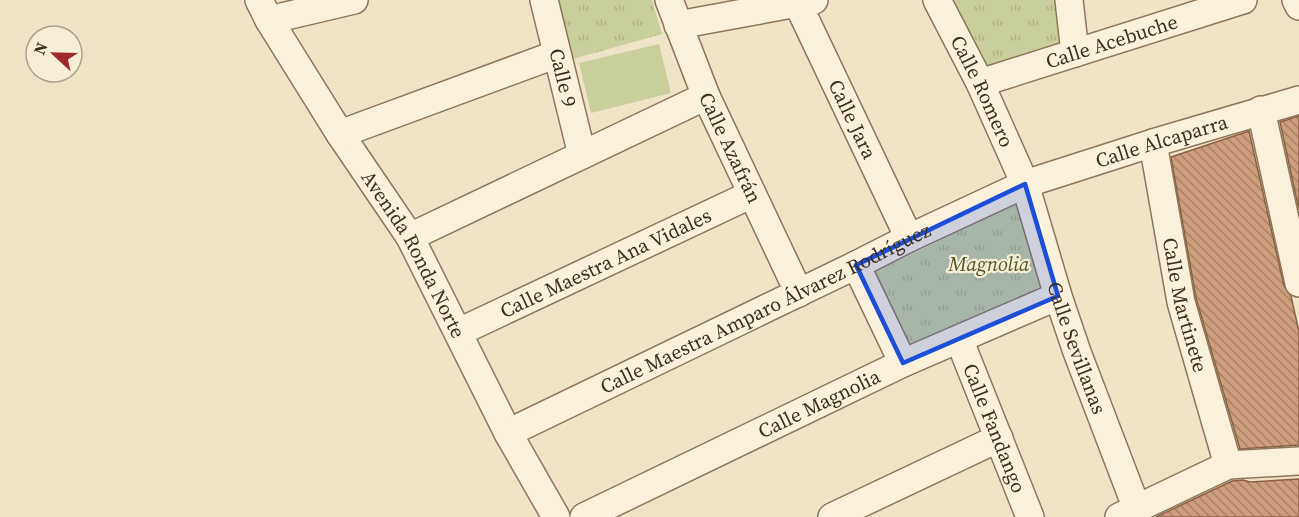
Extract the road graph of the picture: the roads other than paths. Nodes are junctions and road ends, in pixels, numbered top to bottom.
1 (354, 0) edge
2 (544, 0) edge
3 (669, 0) edge
4 (937, 0) edge
5 (1068, 0) edge
6 (1243, 0) edge
7 (1296, 0) edge
8 (802, 1) edge
9 (1299, 6) edge
10 (264, 10) edge
11 (1180, 10) edge
12 (678, 25) junction
13 (1076, 53) junction
14 (557, 54) junction
15 (980, 83) junction
16 (706, 96) junction
17 (1299, 100) edge
18 (1261, 110) junction
19 (340, 134) junction
20 (1153, 143) junction
21 (582, 155) junction
22 (1025, 184) junction
23 (752, 194) junction
24 (410, 237) junction
25 (909, 238) junction
26 (1295, 246) edge
27 (856, 265) junction
28 (1299, 283) edge
29 (800, 293) junction
30 (1058, 296) junction
31 (459, 332) junction
32 (959, 339) junction
33 (903, 363) junction
34 (508, 434) junction
35 (999, 438) junction
36 (1299, 461) edge
37 (1228, 465) junction
38 (1140, 512) edge
39 (556, 517) edge
40 (584, 517) edge
41 (832, 517) edge
42 (1030, 517) edge

1 - 10 street
2 - 14 street, Calle 9
3 - 12 street, Calle Azafrán
4 - 15 street, Calle Romero
5 - 13 street
6 - 11 street, Calle Acebuche
7 - 9 street
8 - 12 street
8 - 25 street, Calle Jara
10 - 19 street, Avenida Ronda Norte
11 - 13 street, Calle Acebuche
12 - 16 street, Calle Azafrán
13 - 15 street, Calle Acebuche
14 - 19 street
14 - 21 street, Calle 9
15 - 22 street, Calle Romero
16 - 21 street
16 - 23 street, Calle Azafrán
17 - 18 street, Calle Alcaparra
18 - 20 street, Calle Alcaparra
18 - 26 street
19 - 24 street, Avenida Ronda Norte
20 - 22 street, Calle Alcaparra
20 - 37 street, Calle Martinete
21 - 24 street
22 - 25 street, Calle Maestra Amparo Álvarez Rodríguez
22 - 30 street, Calle Sevillanas
23 - 29 street, Calle Azafrán
23 - 31 street, Calle Maestra Ana Vidales
24 - 31 street, Avenida Ronda Norte
25 - 27 street, Calle Maestra Amparo Álvarez Rodríguez
26 - 28 street
27 - 29 street, Calle Maestra Amparo Álvarez Rodríguez
27 - 33 street
29 - 34 street, Calle Maestra Amparo Álvarez Rodríguez
30 - 32 street, Calle Magnolia
30 - 38 street, Calle Sevillanas
31 - 34 street, Avenida Ronda Norte
32 - 33 street, Calle Magnolia
32 - 35 street, Calle Fandango
33 - 40 street, Calle Magnolia
34 - 39 street, Avenida Ronda Norte
35 - 41 street
35 - 42 street, Calle Fandango
36 - 37 street
37 - 38 street

